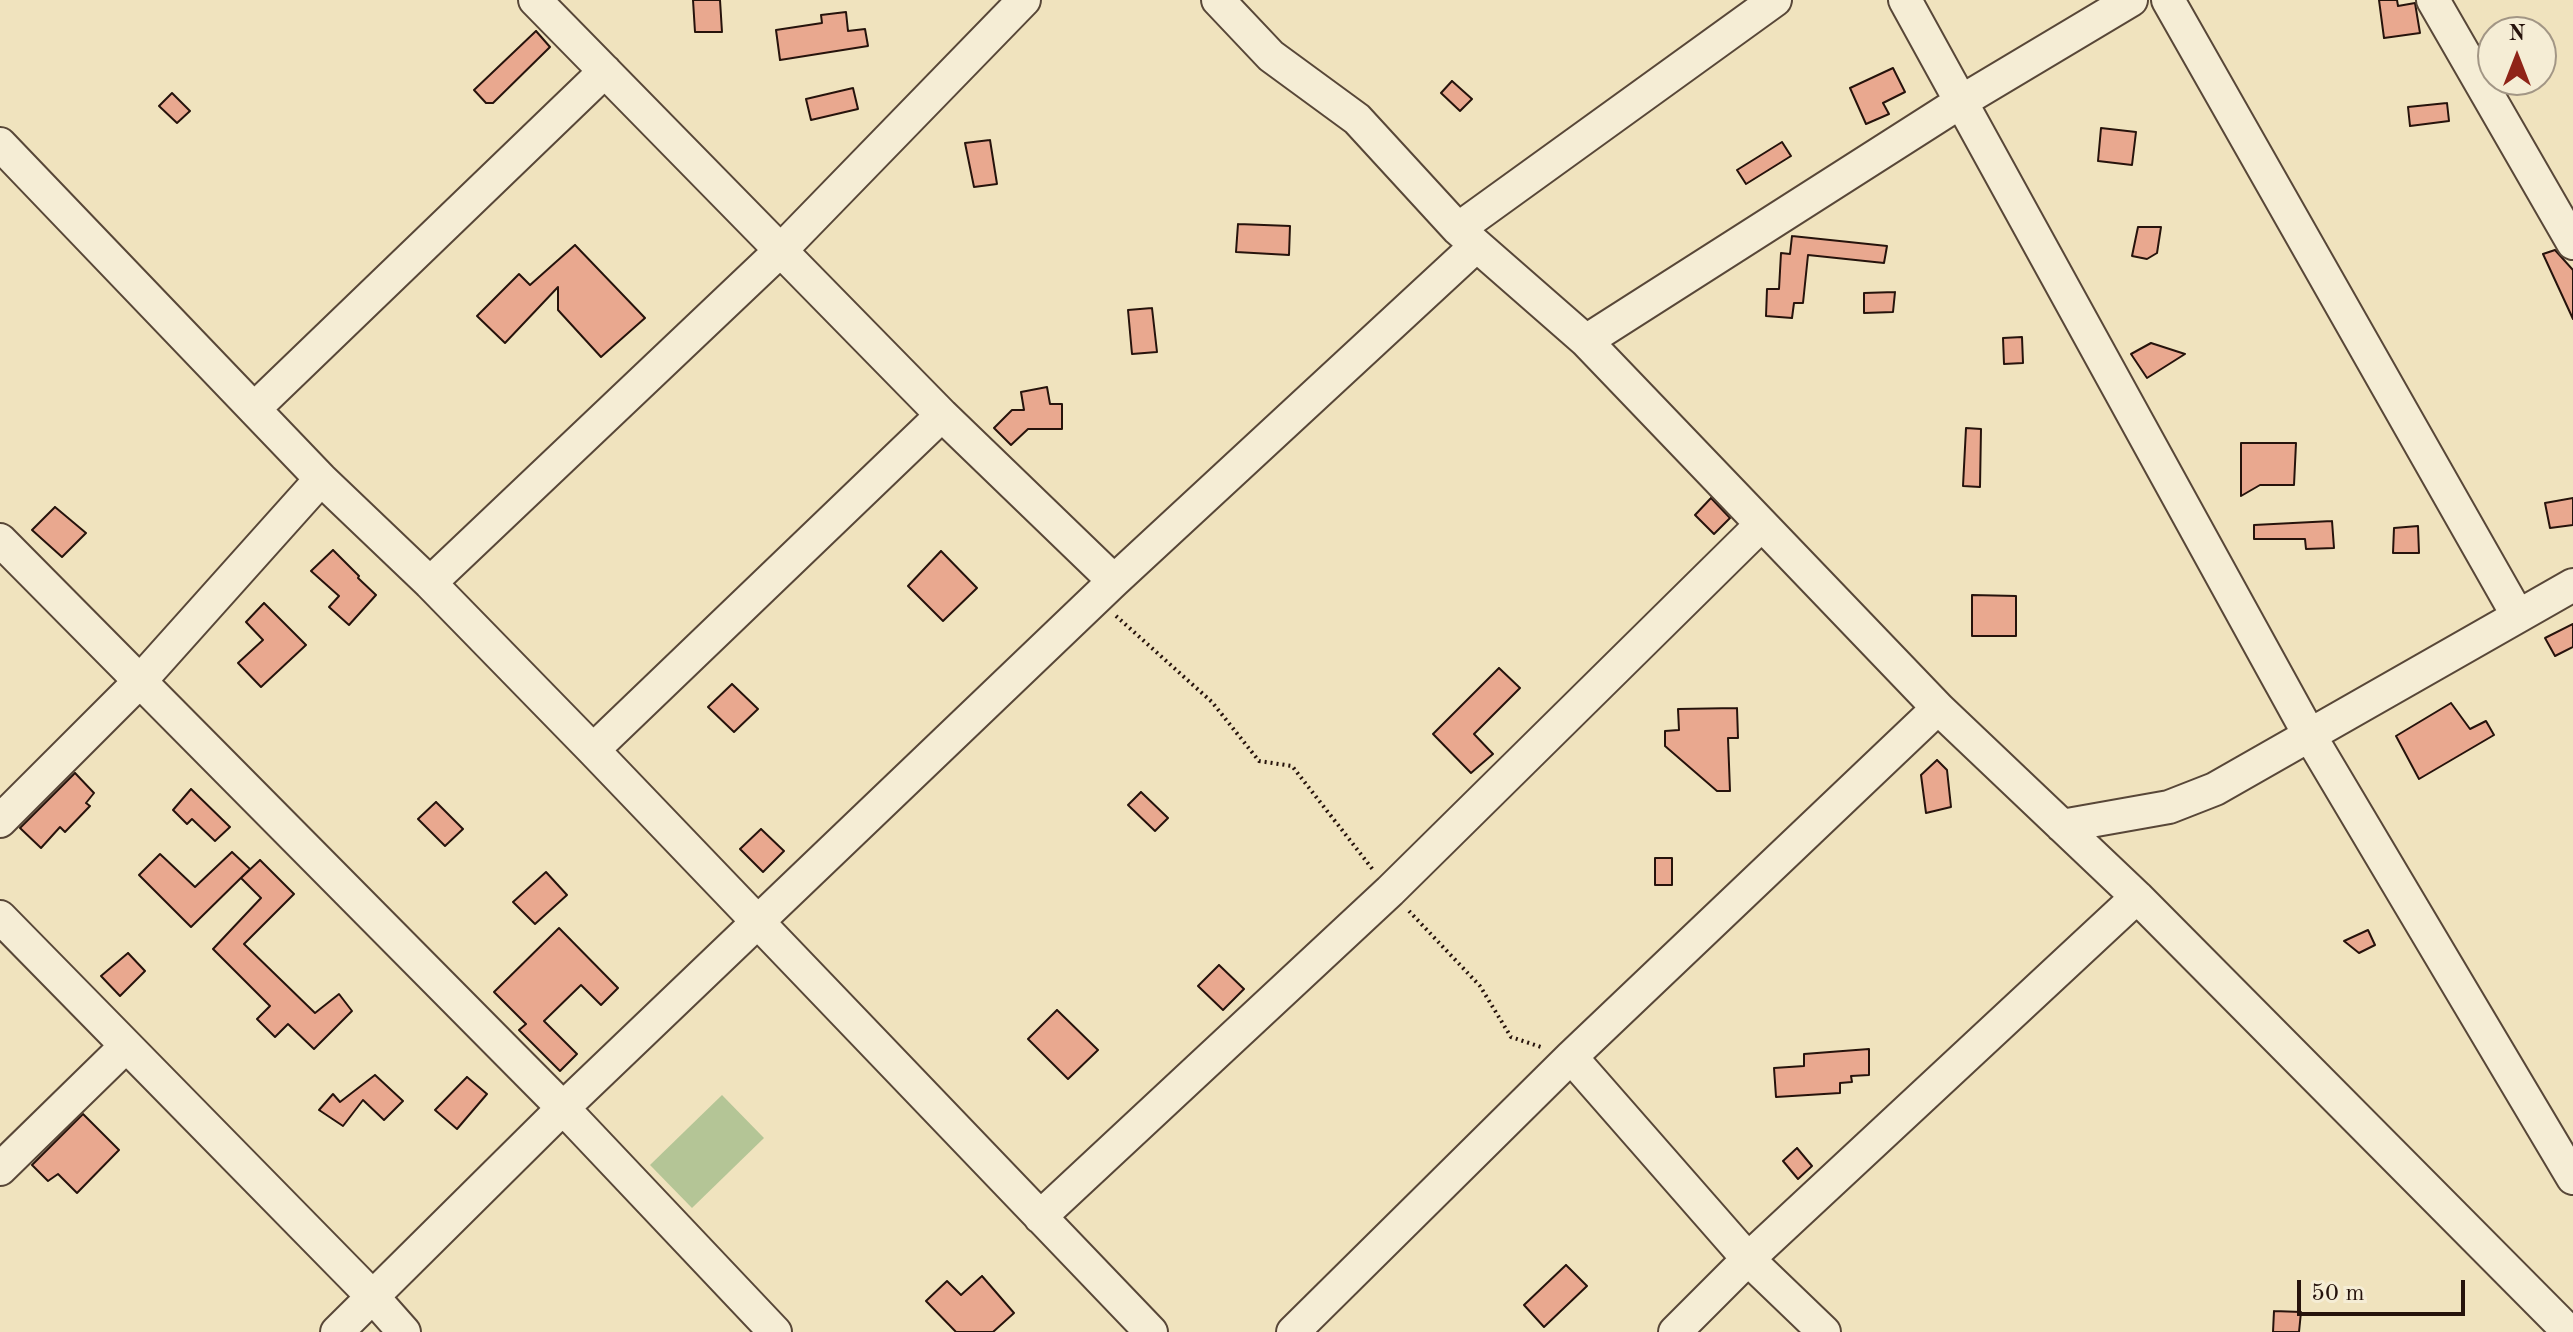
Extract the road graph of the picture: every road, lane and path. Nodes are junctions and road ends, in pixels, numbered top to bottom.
1 (535, 0) edge
2 (1024, 0) edge
3 (1218, 0) edge
4 (1775, 0) edge
5 (1905, 0) edge
6 (2131, 0) edge
7 (2168, 0) edge
8 (2433, 0) edge
9 (605, 71) junction
10 (1962, 101) junction
11 (0, 144) edge
12 (1467, 237) junction
13 (2573, 243) edge
14 (781, 250) junction
15 (1586, 341) junction
16 (254, 409) junction
17 (942, 415) junction
18 (321, 479) junction
19 (1761, 525) junction
20 (0, 540) edge
21 (430, 583) junction
22 (2573, 585) edge
23 (1105, 590) junction
24 (2518, 616) junction
25 (141, 680) junction
26 (1938, 708) junction
27 (2310, 736) junction
28 (593, 750) junction
29 (0, 821) edge
30 (2062, 826) junction
31 (1390, 891) junction
32 (2137, 897) junction
33 (0, 917) edge
34 (757, 922) junction
35 (126, 1046) junction
36 (1571, 1057) junction
37 (563, 1108) junction
38 (0, 1169) edge
39 (2573, 1178) edge
40 (1040, 1217) junction
41 (1748, 1259) junction
42 (373, 1297) junction
43 (337, 1332) edge
44 (404, 1332) edge
45 (775, 1332) edge
46 (1151, 1332) edge
47 (1293, 1332) edge
48 (1675, 1332) edge
49 (1824, 1332) edge
50 (2569, 1332) edge

1 - 9 street
2 - 14 street
3 - 12 street
4 - 12 street
5 - 10 street
6 - 10 street
7 - 24 street
8 - 13 street
9 - 14 street
9 - 16 street
10 - 15 street
10 - 27 street
11 - 16 street
12 - 15 street
12 - 23 street
14 - 17 street
14 - 21 street
15 - 19 street
16 - 18 street
17 - 23 street
17 - 28 street
18 - 21 street
18 - 25 street
19 - 26 street
19 - 31 street
20 - 25 street
21 - 28 street
22 - 24 street
23 - 31 path
23 - 34 street
24 - 27 street
25 - 29 street
25 - 37 street
26 - 30 street
26 - 36 street
27 - 30 street
27 - 39 street
28 - 34 street
30 - 32 street
31 - 36 path
31 - 40 street
32 - 41 street
32 - 50 street
33 - 35 street
34 - 37 street
34 - 40 street
35 - 38 street
35 - 42 street
36 - 41 street
36 - 47 street
37 - 42 street
37 - 45 street
40 - 46 street
41 - 48 street
41 - 49 street
42 - 43 street
42 - 44 street

